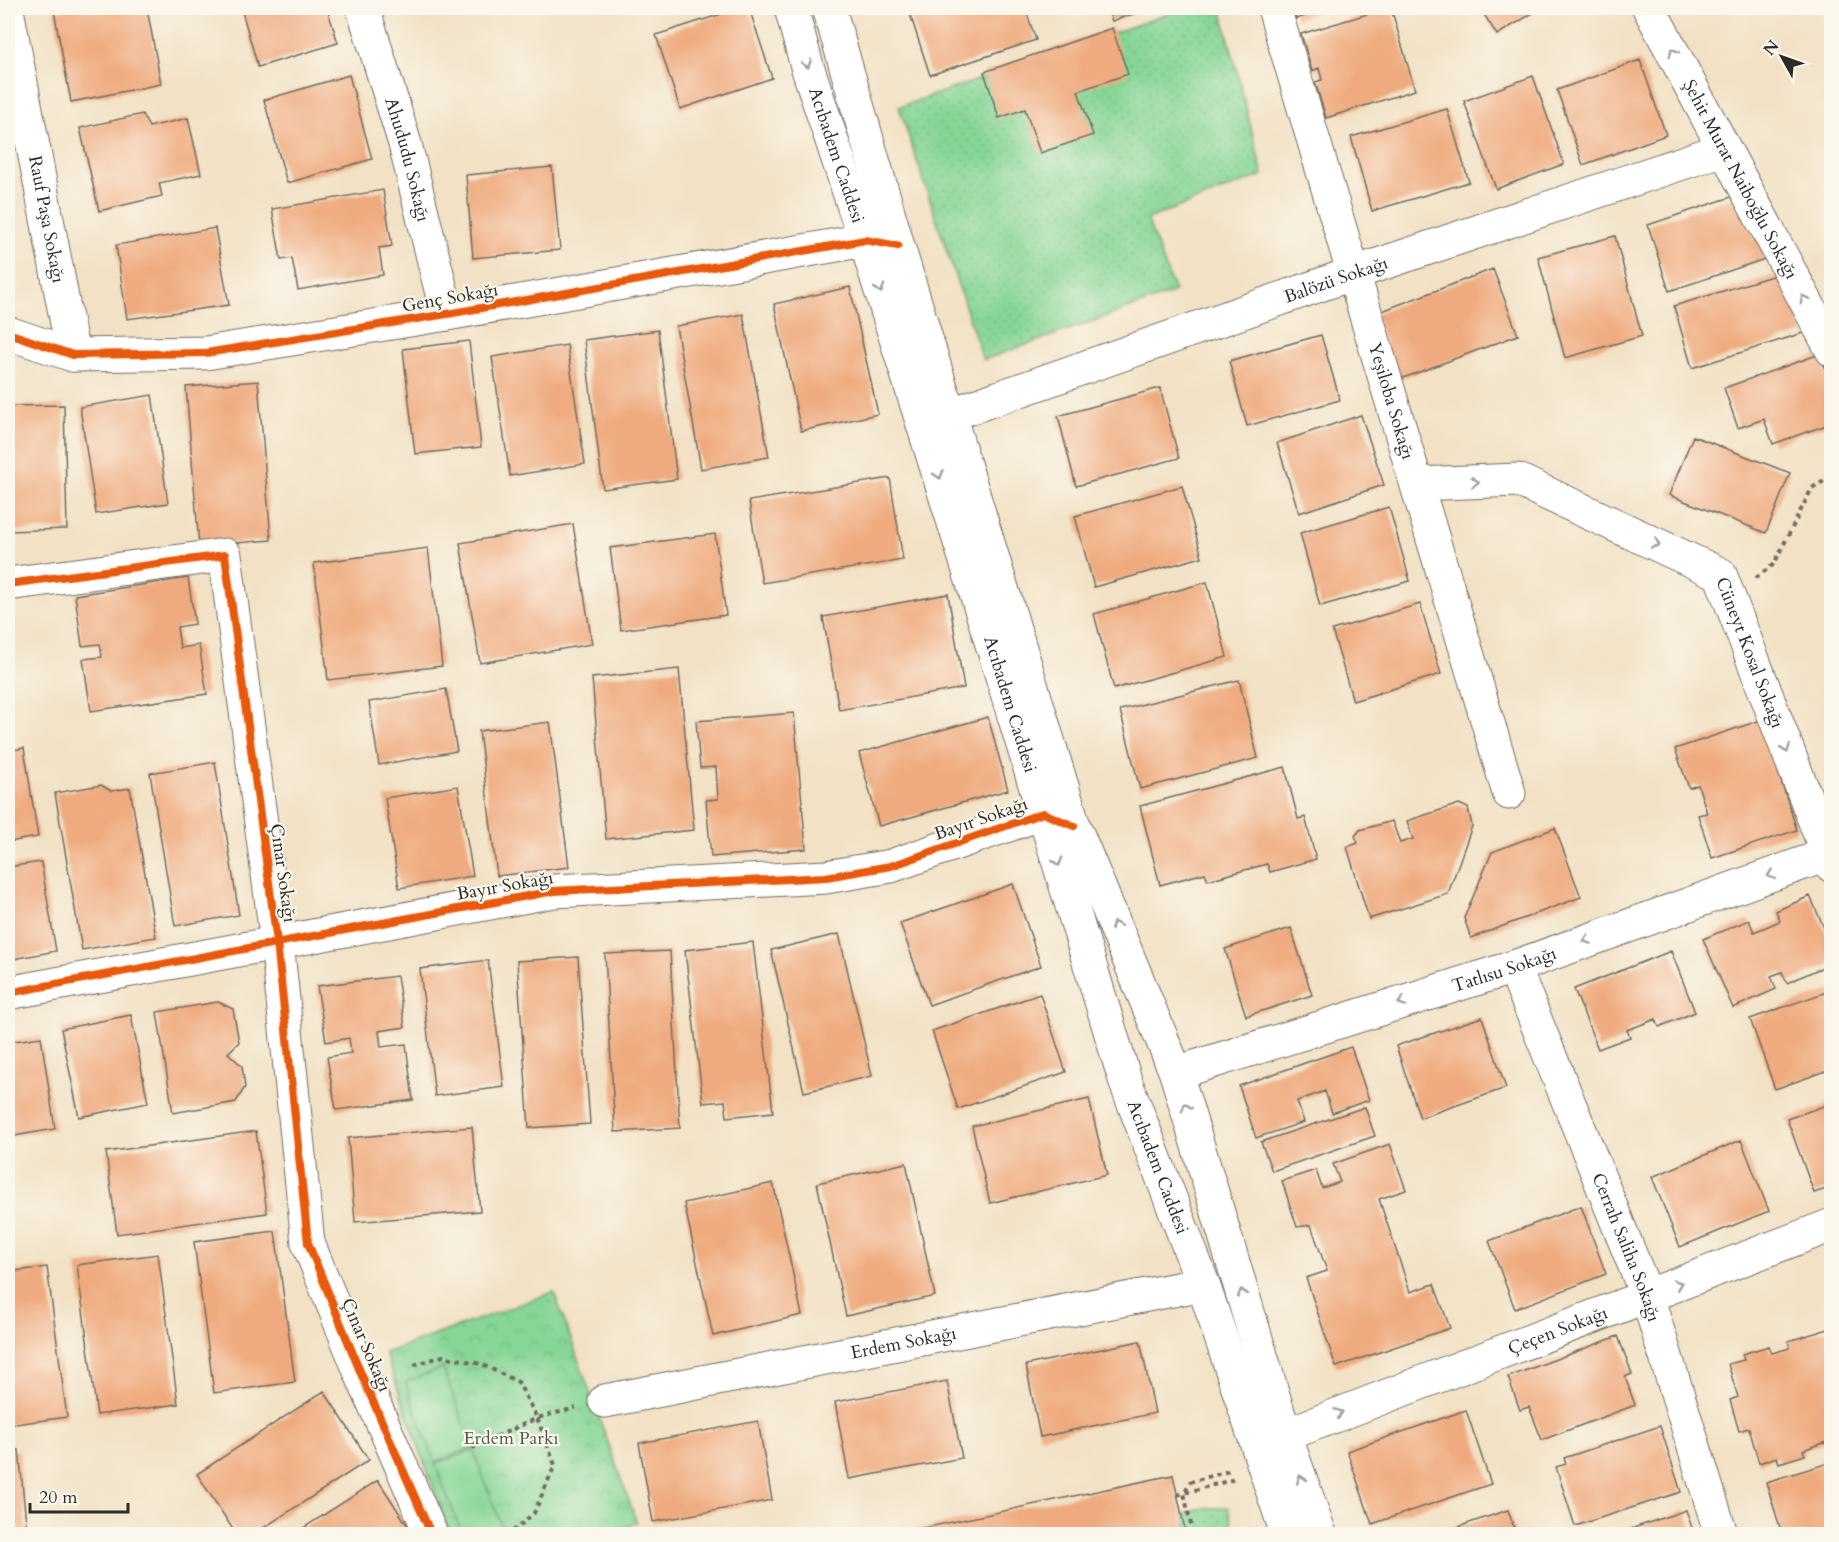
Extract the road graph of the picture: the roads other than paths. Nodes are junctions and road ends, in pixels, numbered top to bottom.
1 (363, 8) edge
2 (791, 8) edge
3 (829, 8) edge
4 (1274, 8) edge
5 (1649, 8) edge
6 (8, 15) edge
7 (1724, 148) junction
8 (865, 240) junction
9 (898, 246) junction
10 (1354, 273) junction
11 (447, 314) junction
12 (8, 333) edge
13 (1832, 350) edge
14 (73, 355) junction
15 (949, 415) junction
16 (1417, 484) junction
17 (8, 584) edge
18 (1509, 793) dead end
19 (1043, 813) junction
20 (1074, 826) junction
21 (1829, 861) edge
22 (277, 942) junction
23 (1514, 967) junction
24 (8, 993) edge
25 (1176, 1073) junction
26 (1832, 1225) edge
27 (1203, 1284) junction
28 (1647, 1296) junction
29 (605, 1401) road end
30 (1285, 1435) junction
31 (431, 1534) edge
32 (1287, 1534) edge
33 (1320, 1534) edge
34 (1721, 1534) edge

1 - 11 street, Ahududu Sokağı
2 -> 8 street, Acıbadem Caddesi
3 - 9 street, Acıbadem Caddesi
4 - 10 street, Yeşiloba Sokağı
7 -> 5 street, Şehit Murat Naiboğlu Sokağı
6 - 14 street, Rauf Paşa Sokağı
7 - 10 street, Balözü Sokağı
13 -> 7 street, Şehit Murat Naiboğlu Sokağı
8 - 9 street, Genç Sokağı
8 - 11 street, Genç Sokağı
8 -> 19 street, Acıbadem Caddesi
9 - 15 street, Acıbadem Caddesi
10 - 15 street, Balözü Sokağı
10 - 16 street, Yeşiloba Sokağı
11 - 14 street, Genç Sokağı
12 - 14 street, Genç Sokağı
15 - 20 street, Acıbadem Caddesi
16 - 18 street, Yeşiloba Sokağı
16 -> 21 street, Cüneyt Kosal Sokağı
17 - 22 street, Çınar Sokağı
19 - 20 street, Bayır Sokağı
19 - 22 street, Bayır Sokağı
19 -> 27 street, Acıbadem Caddesi
25 -> 20 street, Acıbadem Caddesi
21 -> 23 street, Tatlısu Sokağı
22 - 24 street, Bayır Sokağı
22 - 31 street, Çınar Sokağı
23 -> 25 street, Tatlısu Sokağı
23 - 28 street, Cerrah Saliha Sokağı
30 -> 25 street, Acıbadem Caddesi
28 -> 26 street, Çeçen Sokağı
27 - 29 street, Erdem Sokağı
27 - 32 street, Acıbadem Caddesi
30 -> 28 street, Çeçen Sokağı
28 - 34 street, Cerrah Saliha Sokağı
33 -> 30 street, Acıbadem Caddesi

